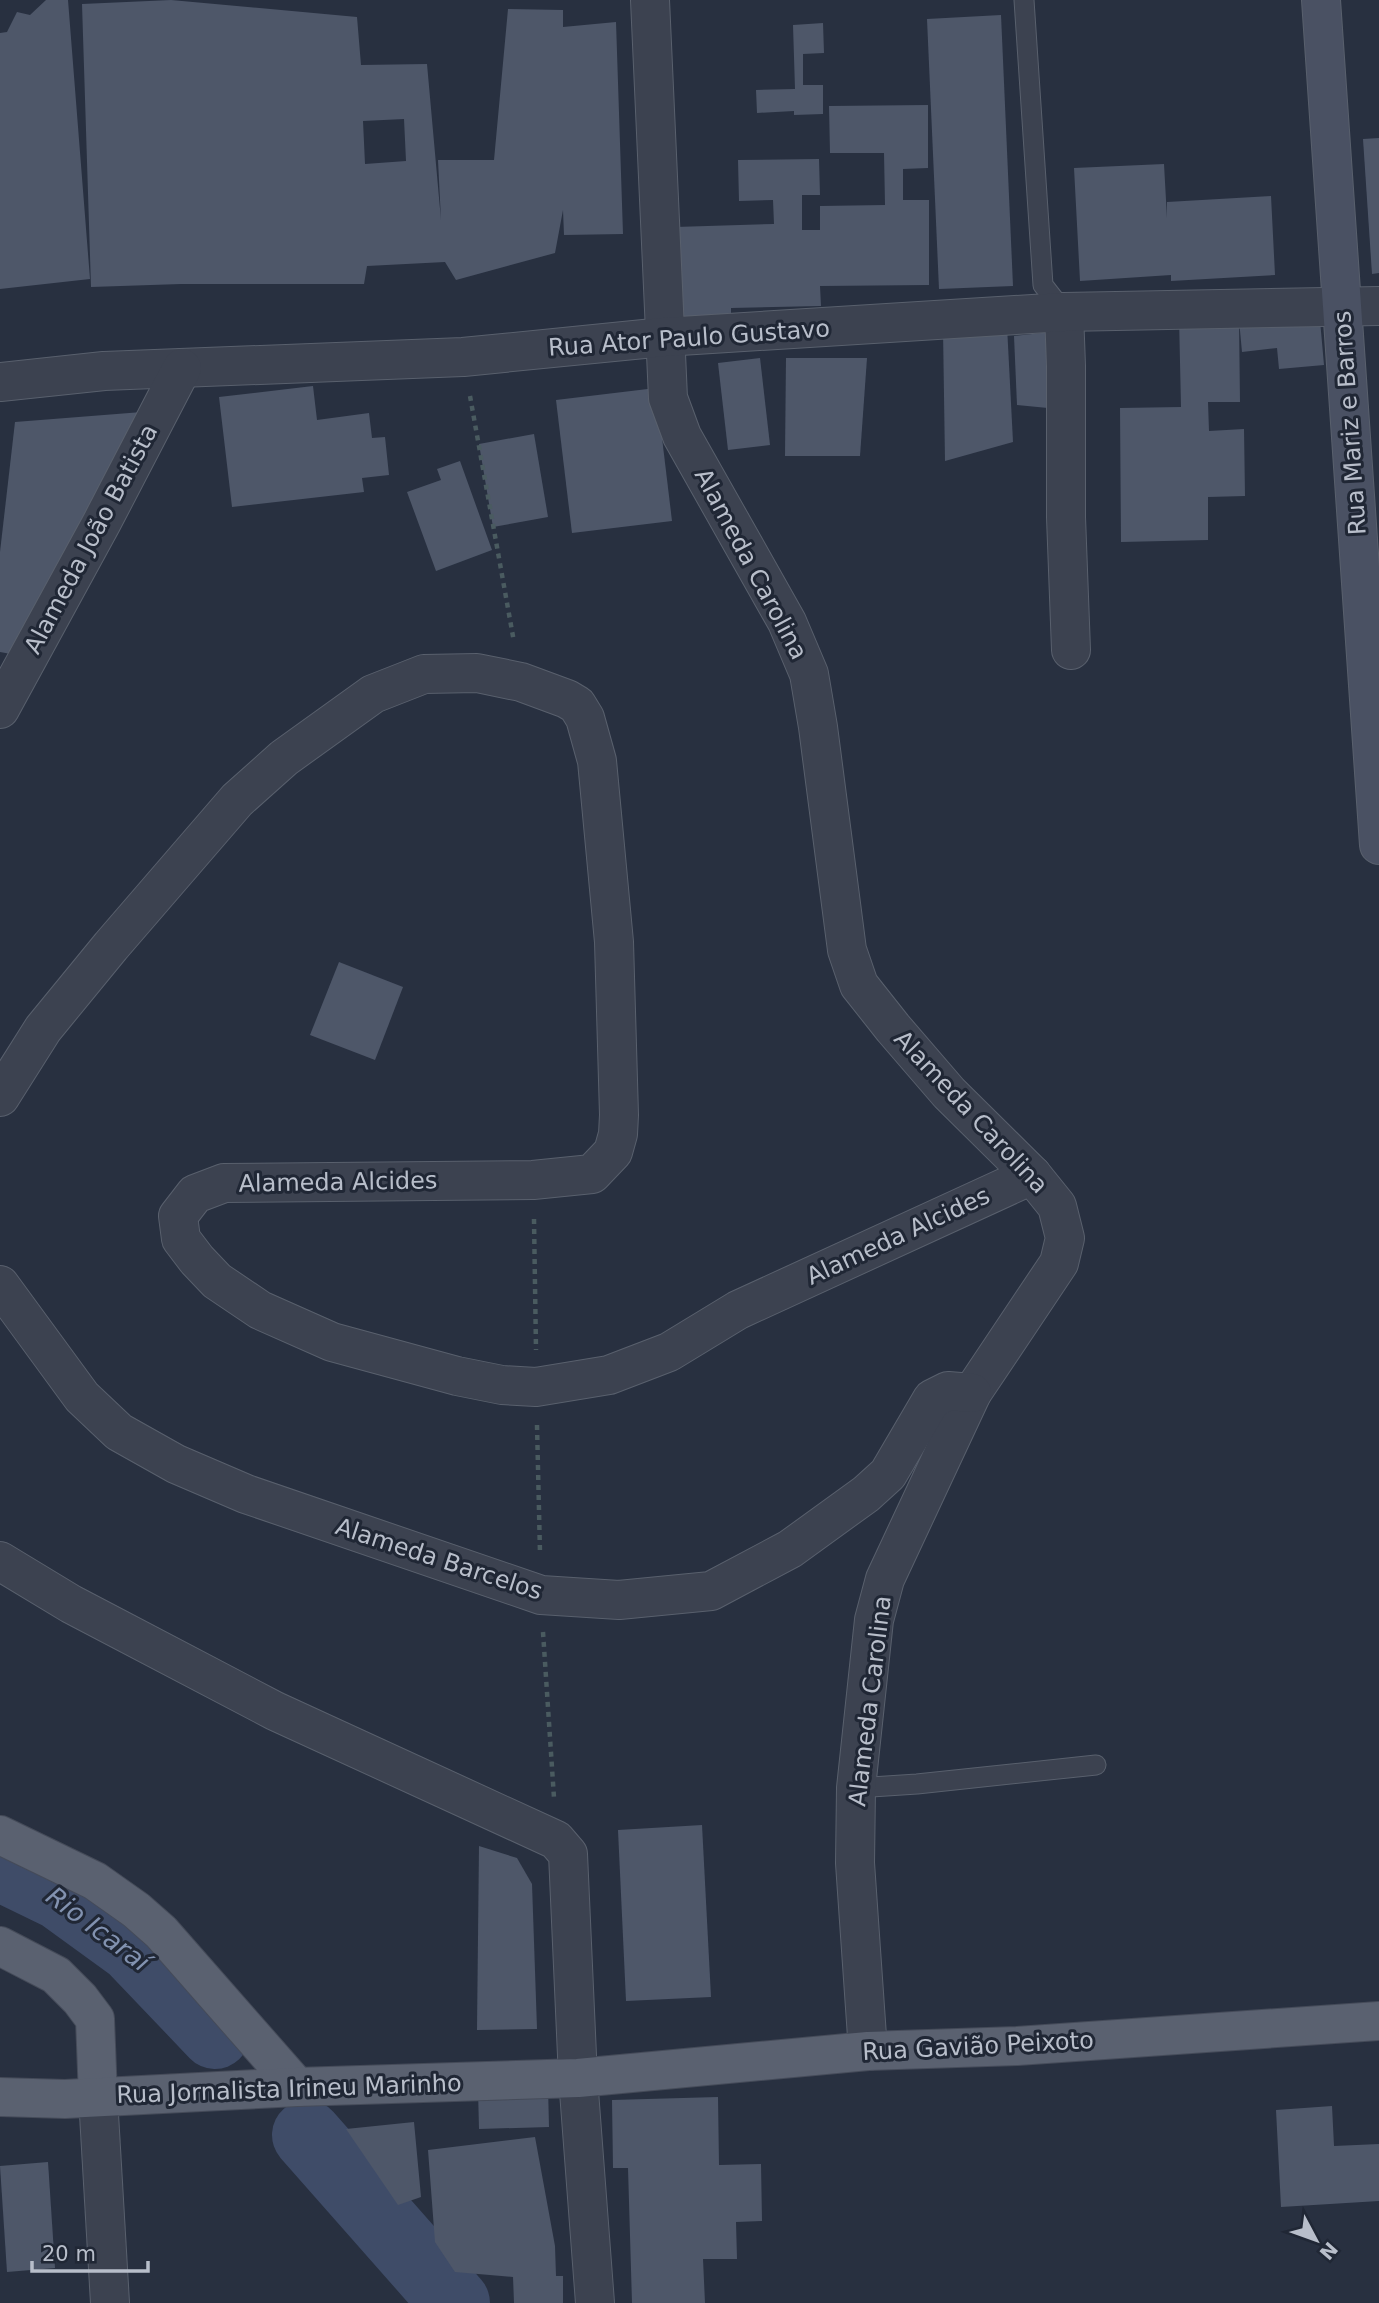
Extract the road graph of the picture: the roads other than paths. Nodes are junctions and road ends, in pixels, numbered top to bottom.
1 (650, 0) edge
2 (1024, 0) edge
3 (1321, 0) edge
4 (1361, 307) edge
5 (1064, 312) junction
6 (664, 337) junction
7 (182, 368) junction
8 (0, 383) edge
9 (1372, 624) edge
10 (1071, 650) dead end
11 (0, 709) edge
12 (1379, 845) edge
13 (0, 1097) edge
14 (1032, 1175) junction
15 (0, 1285) edge
16 (972, 1393) junction
17 (0, 1561) edge
18 (1096, 1765) dead end
19 (856, 1788) junction
20 (0, 1835) edge
21 (0, 1946) edge
22 (1379, 2021) edge
23 (868, 2051) junction
24 (578, 2078) junction
25 (297, 2087) junction
26 (0, 2097) edge
27 (99, 2097) junction
28 (110, 2303) edge
29 (595, 2303) edge

1 - 6 street, Alameda Carolina
2 - 5 lane
3 - 4 main road, Rua Mariz e Barros
4 - 5 street, Rua Ator Paulo Gustavo
4 - 9 main road, Rua Mariz e Barros
5 - 6 street, Rua Ator Paulo Gustavo
5 - 10 street
6 - 7 street, Rua Ator Paulo Gustavo
6 - 14 street, Alameda Carolina
7 - 8 street, Rua Ator Paulo Gustavo
7 - 11 street, Alameda João Batista
9 - 12 main road, Rua Mariz e Barros
13 - 14 street, Alameda Alcides
14 - 16 street, Alameda Carolina
15 - 16 street, Alameda Barcelos
16 - 19 street, Alameda Carolina
17 - 24 street
18 - 19 lane
19 - 23 street, Alameda Carolina
20 - 25 main road
21 - 27 main road
22 - 23 main road, Rua Gavião Peixoto
23 - 24 main road, Rua Gavião Peixoto
24 - 25 main road, Rua Jornalista Irineu Marinho
24 - 29 street
25 - 27 main road, Rua Jornalista Irineu Marinho
26 - 27 main road, Rua Jornalista Irineu Marinho
27 - 28 street

